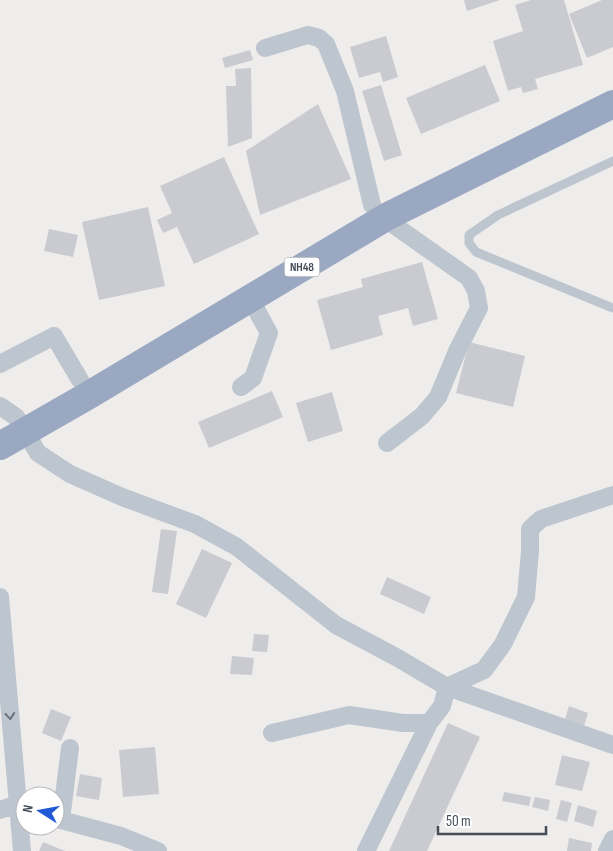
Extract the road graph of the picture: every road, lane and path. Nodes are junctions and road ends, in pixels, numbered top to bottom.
1 (265, 48) dead end
2 (613, 84) edge
3 (613, 104) edge
4 (613, 161) edge
5 (378, 212) junction
6 (281, 270) junction
7 (250, 298) junction
8 (613, 308) edge
9 (0, 364) edge
10 (80, 380) junction
11 (241, 387) dead end
12 (10, 420) edge
13 (386, 444) dead end
14 (0, 446) edge
15 (613, 495) edge
16 (0, 598) edge
17 (447, 688) junction
18 (429, 723) junction
19 (272, 733) dead end
20 (613, 745) edge
21 (70, 748) dead end
22 (19, 786) edge
23 (64, 786) edge
24 (15, 806) edge
25 (0, 810) edge
26 (65, 821) edge
27 (22, 836) edge
28 (613, 838) edge
29 (22, 851) edge
30 (158, 851) edge
31 (366, 851) edge
32 (607, 851) edge

1 - 5 street
2 - 5 highway, NH48
3 - 5 highway, NH48
4 - 8 lane
5 - 6 highway, NH48
5 - 13 street
6 - 7 highway, NH48
6 - 10 highway, NH48
7 - 11 street
7 - 12 highway, NH48
9 - 10 street
10 - 12 highway, NH48
12 - 14 highway, NH48
12 - 17 street
15 - 17 street
16 -> 22 street
17 - 18 street
17 - 20 street
18 - 19 street
18 - 31 street
21 - 23 street
24 - 25 street
26 - 30 street
27 - 29 street
28 - 32 street

